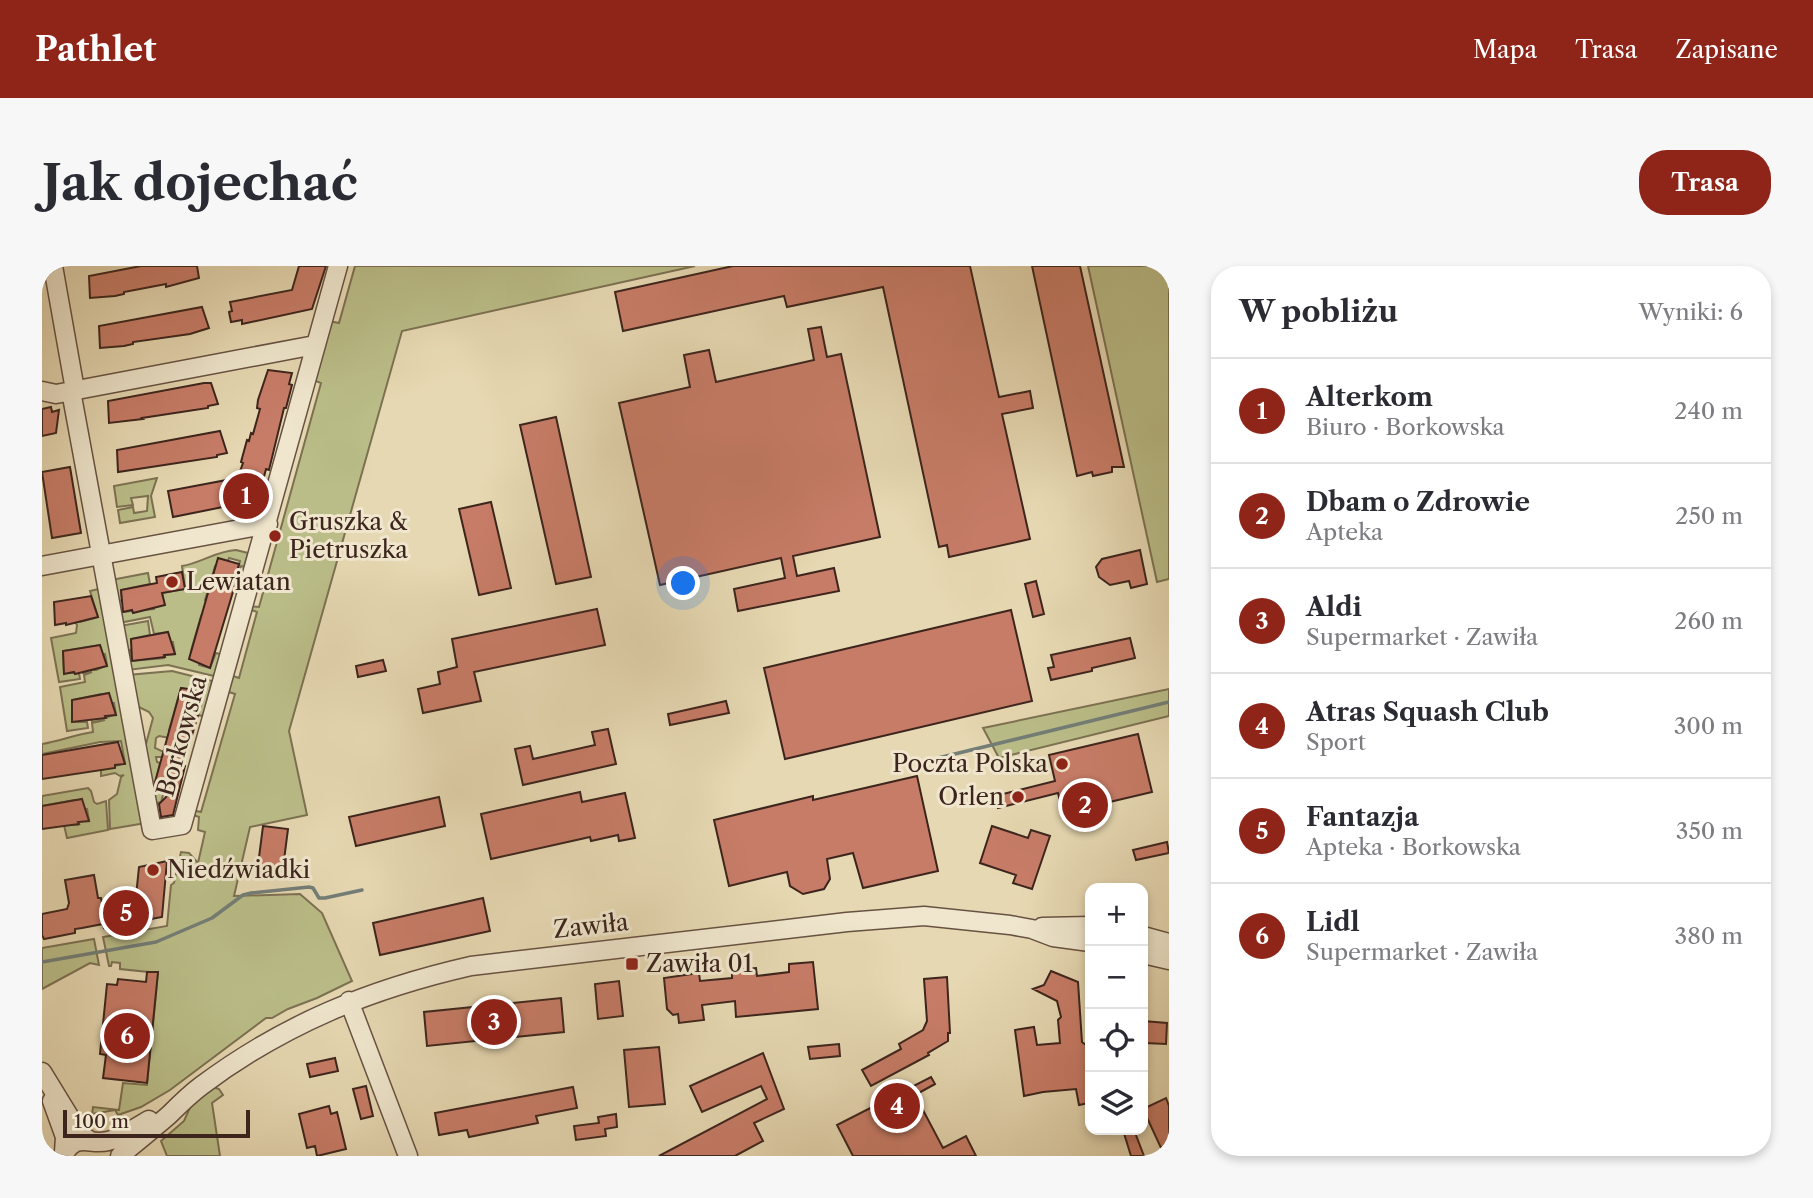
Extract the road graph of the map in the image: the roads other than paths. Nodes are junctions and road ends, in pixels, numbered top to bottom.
1 (53, 266) edge
2 (338, 266) edge
3 (315, 345) junction
4 (73, 390) junction
5 (42, 391) edge
6 (268, 524) junction
7 (102, 556) junction
8 (42, 566) edge
9 (1085, 926) edge
10 (1032, 929) junction
11 (1148, 937) edge
12 (1085, 941) edge
13 (1169, 943) edge
14 (1148, 955) edge
15 (1169, 960) edge
16 (349, 1001) junction
17 (43, 1075) edge
18 (185, 1098) junction
19 (99, 1146) edge
20 (63, 1154) edge
21 (120, 1156) edge
22 (408, 1156) edge

1 - 4 street, Borkowska
2 - 3 street, Borkowska
3 - 4 street
3 - 6 street, Borkowska
4 - 5 street
4 - 7 street, Borkowska
6 - 7 street
6 - 7 street, Borkowska
7 - 8 street
9 - 10 street, Zawiła
10 - 12 street, Zawiła
10 - 16 street, Zawiła
11 - 13 street
14 - 15 street
16 - 18 street, Zawiła
16 - 22 street
17 - 19 street
17 - 20 street
18 - 19 street, Zawiła
18 - 21 street, Zawiła
19 - 20 street, Zawiła

